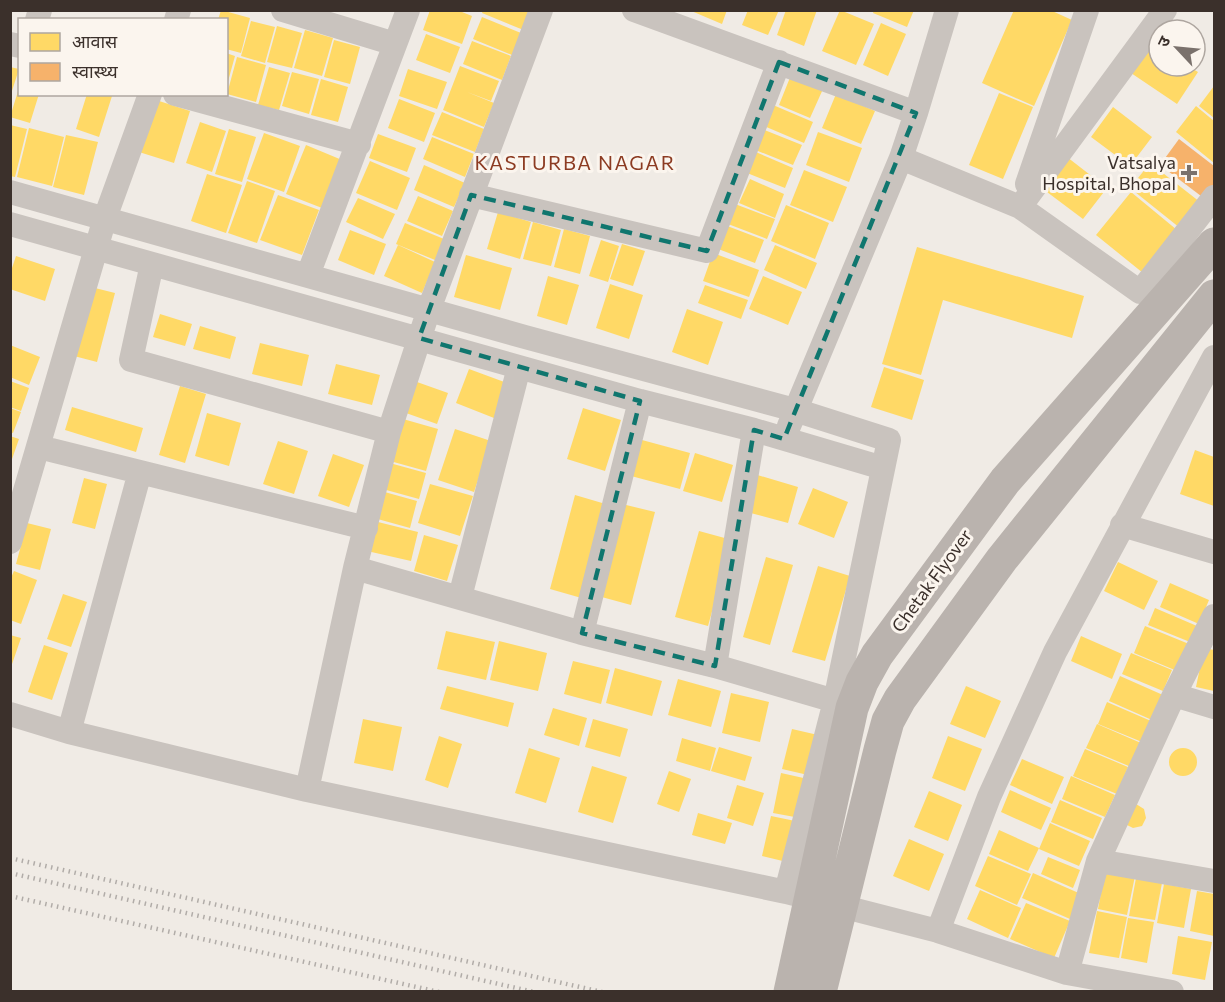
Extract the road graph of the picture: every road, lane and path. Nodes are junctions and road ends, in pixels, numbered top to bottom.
1 (283, 10) edge
2 (408, 10) edge
3 (541, 10) edge
4 (634, 10) edge
5 (947, 10) edge
6 (1087, 10) edge
7 (1165, 10) edge
8 (395, 44) junction
9 (779, 62) junction
10 (149, 96) edge
11 (182, 96) edge
12 (916, 113) junction
13 (359, 144) junction
14 (901, 158) junction
15 (10, 192) edge
16 (471, 195) junction
17 (1215, 196) edge
18 (1020, 207) junction
19 (105, 218) junction
20 (10, 224) edge
21 (1215, 244) edge
22 (96, 248) junction
23 (152, 264) junction
24 (308, 275) junction
25 (1215, 296) edge
26 (429, 309) junction
27 (419, 338) junction
28 (519, 367) junction
29 (1211, 368) edge
30 (640, 401) junction
31 (795, 410) junction
32 (754, 430) junction
33 (389, 432) junction
34 (784, 439) junction
35 (39, 447) junction
36 (883, 468) junction
37 (140, 472) junction
38 (1122, 525) junction
39 (366, 528) junction
40 (10, 542) edge
41 (1215, 552) edge
42 (355, 567) junction
43 (460, 597) junction
44 (1215, 616) edge
45 (582, 633) junction
46 (715, 666) junction
47 (1174, 695) junction
48 (835, 701) junction
49 (1215, 707) edge
50 (10, 714) edge
51 (69, 732) junction
52 (307, 790) junction
53 (1098, 861) junction
54 (1215, 881) edge
55 (786, 892) junction
56 (938, 931) junction
57 (1067, 973) junction
58 (790, 992) edge
59 (820, 992) edge
60 (1172, 992) edge

1 - 8 street
2 - 8 street
3 - 16 street
4 - 9 street
5 - 12 street
6 - 18 street
7 - 18 street
8 - 13 street
9 - 12 street
9 - 16 street
10 - 19 street
11 - 13 street
12 - 14 street
13 - 24 street
14 - 18 street
14 - 31 street
15 - 19 street
16 - 26 street
17 - 18 street
19 - 22 street
19 - 24 street
20 - 22 street
21 - 58 main road, Chetak Flyover, bridge
22 - 23 street
22 - 35 street
23 - 27 street
23 - 33 street
24 - 26 street
25 - 59 main road, bridge
26 - 27 street
26 - 31 street
27 - 28 street
27 - 33 street
28 - 30 street
28 - 43 street
29 - 38 street
30 - 32 street
30 - 45 street
31 - 34 street
31 - 36 street
32 - 34 street
32 - 46 street
33 - 39 street
34 - 36 street
35 - 37 street
35 - 40 street
36 - 48 street
37 - 39 street
37 - 51 street
38 - 41 street
38 - 56 street
39 - 42 street
42 - 43 street
42 - 52 street
43 - 45 street
44 - 47 street
45 - 46 street
46 - 48 street
47 - 49 street
47 - 53 street
48 - 55 street
50 - 51 street
51 - 52 street
52 - 55 street
53 - 54 street
53 - 57 street
55 - 56 street
56 - 57 street
57 - 60 street

